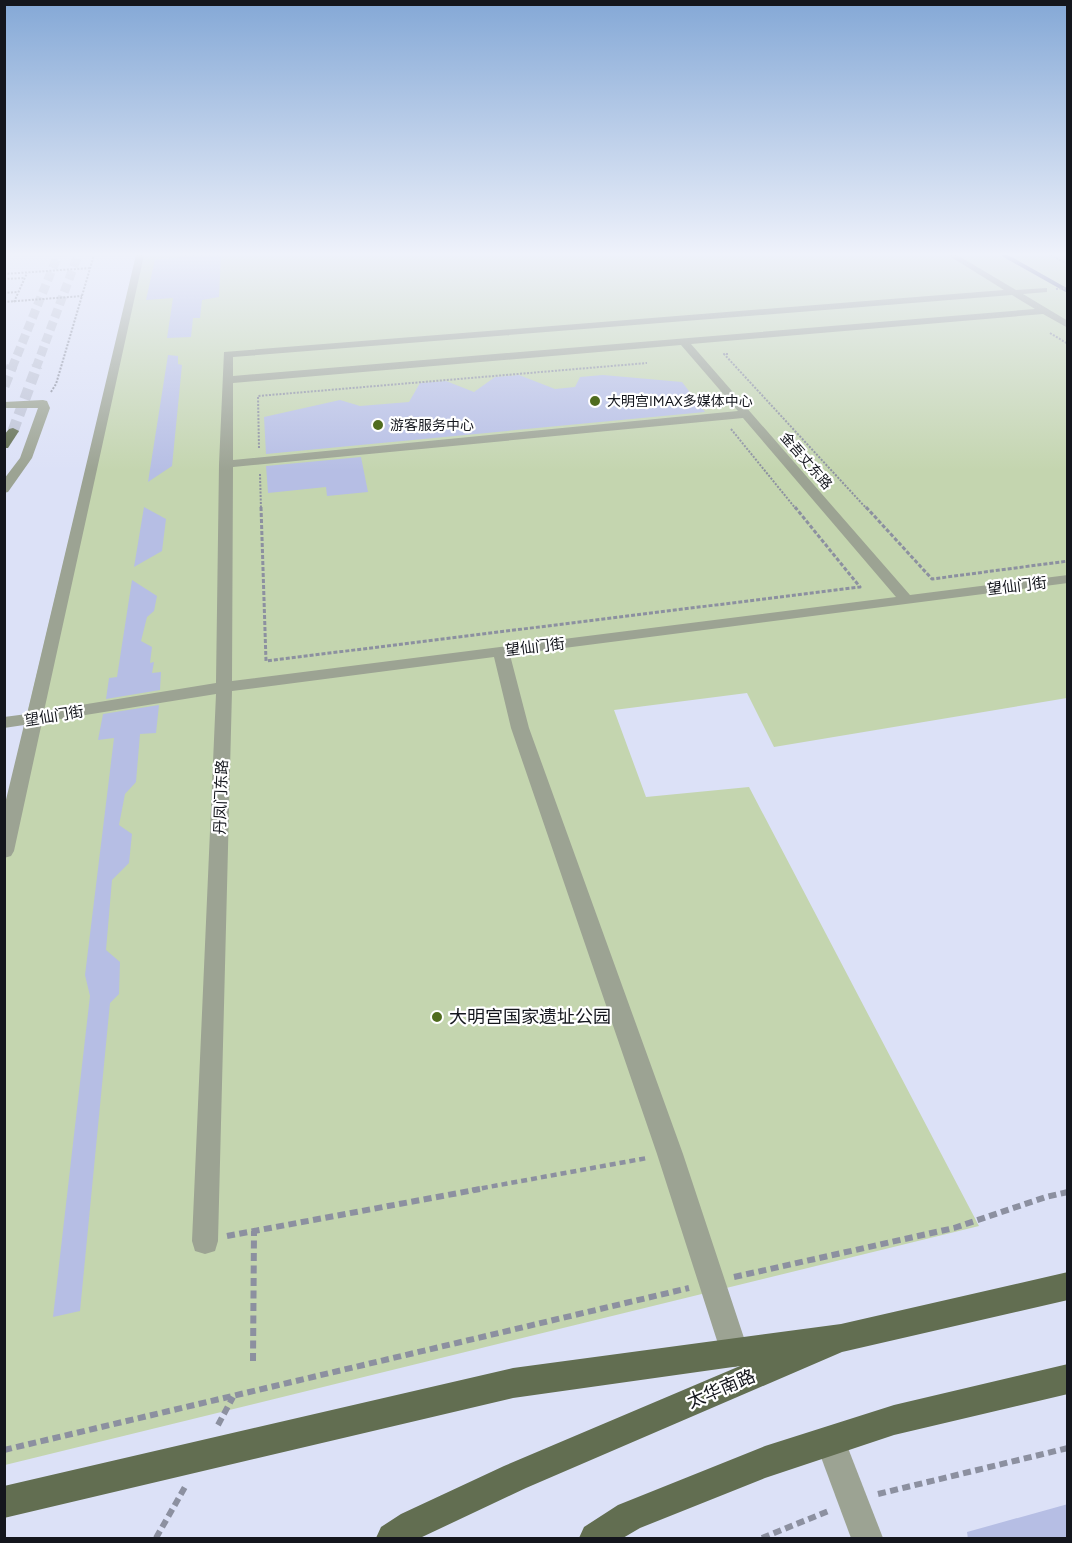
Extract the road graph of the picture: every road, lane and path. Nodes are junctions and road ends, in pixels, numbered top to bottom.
1 (73, 327) edge
2 (124, 327) edge
3 (570, 327) edge
4 (851, 327) edge
5 (683, 341) junction
6 (735, 353) dead end
7 (647, 363) dead end
8 (228, 380) junction
9 (43, 403) junction
10 (4, 405) edge
11 (746, 414) junction
12 (721, 417) junction
13 (13, 431) tunnel mouth
14 (4, 445) edge
15 (260, 460) junction
16 (225, 464) junction
17 (4, 489) edge
18 (1068, 561) edge
19 (1068, 579) edge
20 (907, 600) junction
21 (501, 652) junction
22 (224, 687) junction
23 (34, 720) junction
24 (4, 723) edge
25 (4, 851) edge
26 (670, 1154) junction
27 (1068, 1192) edge
28 (254, 1231) junction
29 (205, 1241) joint
30 (712, 1283) junction
31 (1068, 1286) edge
32 (841, 1338) junction
33 (735, 1353) junction
34 (253, 1360) dead end
35 (1068, 1379) edge
36 (830, 1441) junction
37 (1068, 1448) edge
38 (4, 1450) edge
39 (852, 1500) junction
40 (4, 1502) edge
41 (392, 1539) edge
42 (595, 1539) edge
43 (762, 1539) edge
44 (867, 1539) edge

1 - 9 path
2 - 23 street
3 - 8 street, 丹凤门东路
4 - 5 street
5 - 8 street
5 - 11 street, 金吾丈东路
6 - 18 path
7 - 15 path
8 - 16 street, 丹凤门东路
9 - 10 street
9 - 17 street
11 - 12 street
11 - 20 street, 金吾丈东路
12 - 15 street
12 - 15 path
13 - 14 main road
15 - 16 street
16 - 22 street, 丹凤门东路
19 - 20 street, 望仙门街
20 - 21 street, 望仙门街
21 - 22 street, 望仙门街
21 - 26 street
22 - 23 street, 望仙门街
22 - 29 street, 丹凤门东路
23 - 24 street, 望仙门街
23 - 25 street
26 - 28 path
26 - 30 street
27 - 30 path
28 - 29 path
28 - 34 path
30 - 33 street
30 - 38 path
31 - 32 main road, 太华南路
32 - 33 main road
32 - 41 main road, 太华南路
33 - 40 main road
35 - 36 main road
36 - 39 street
36 - 42 main road
37 - 39 path
39 - 43 path
39 - 44 street

